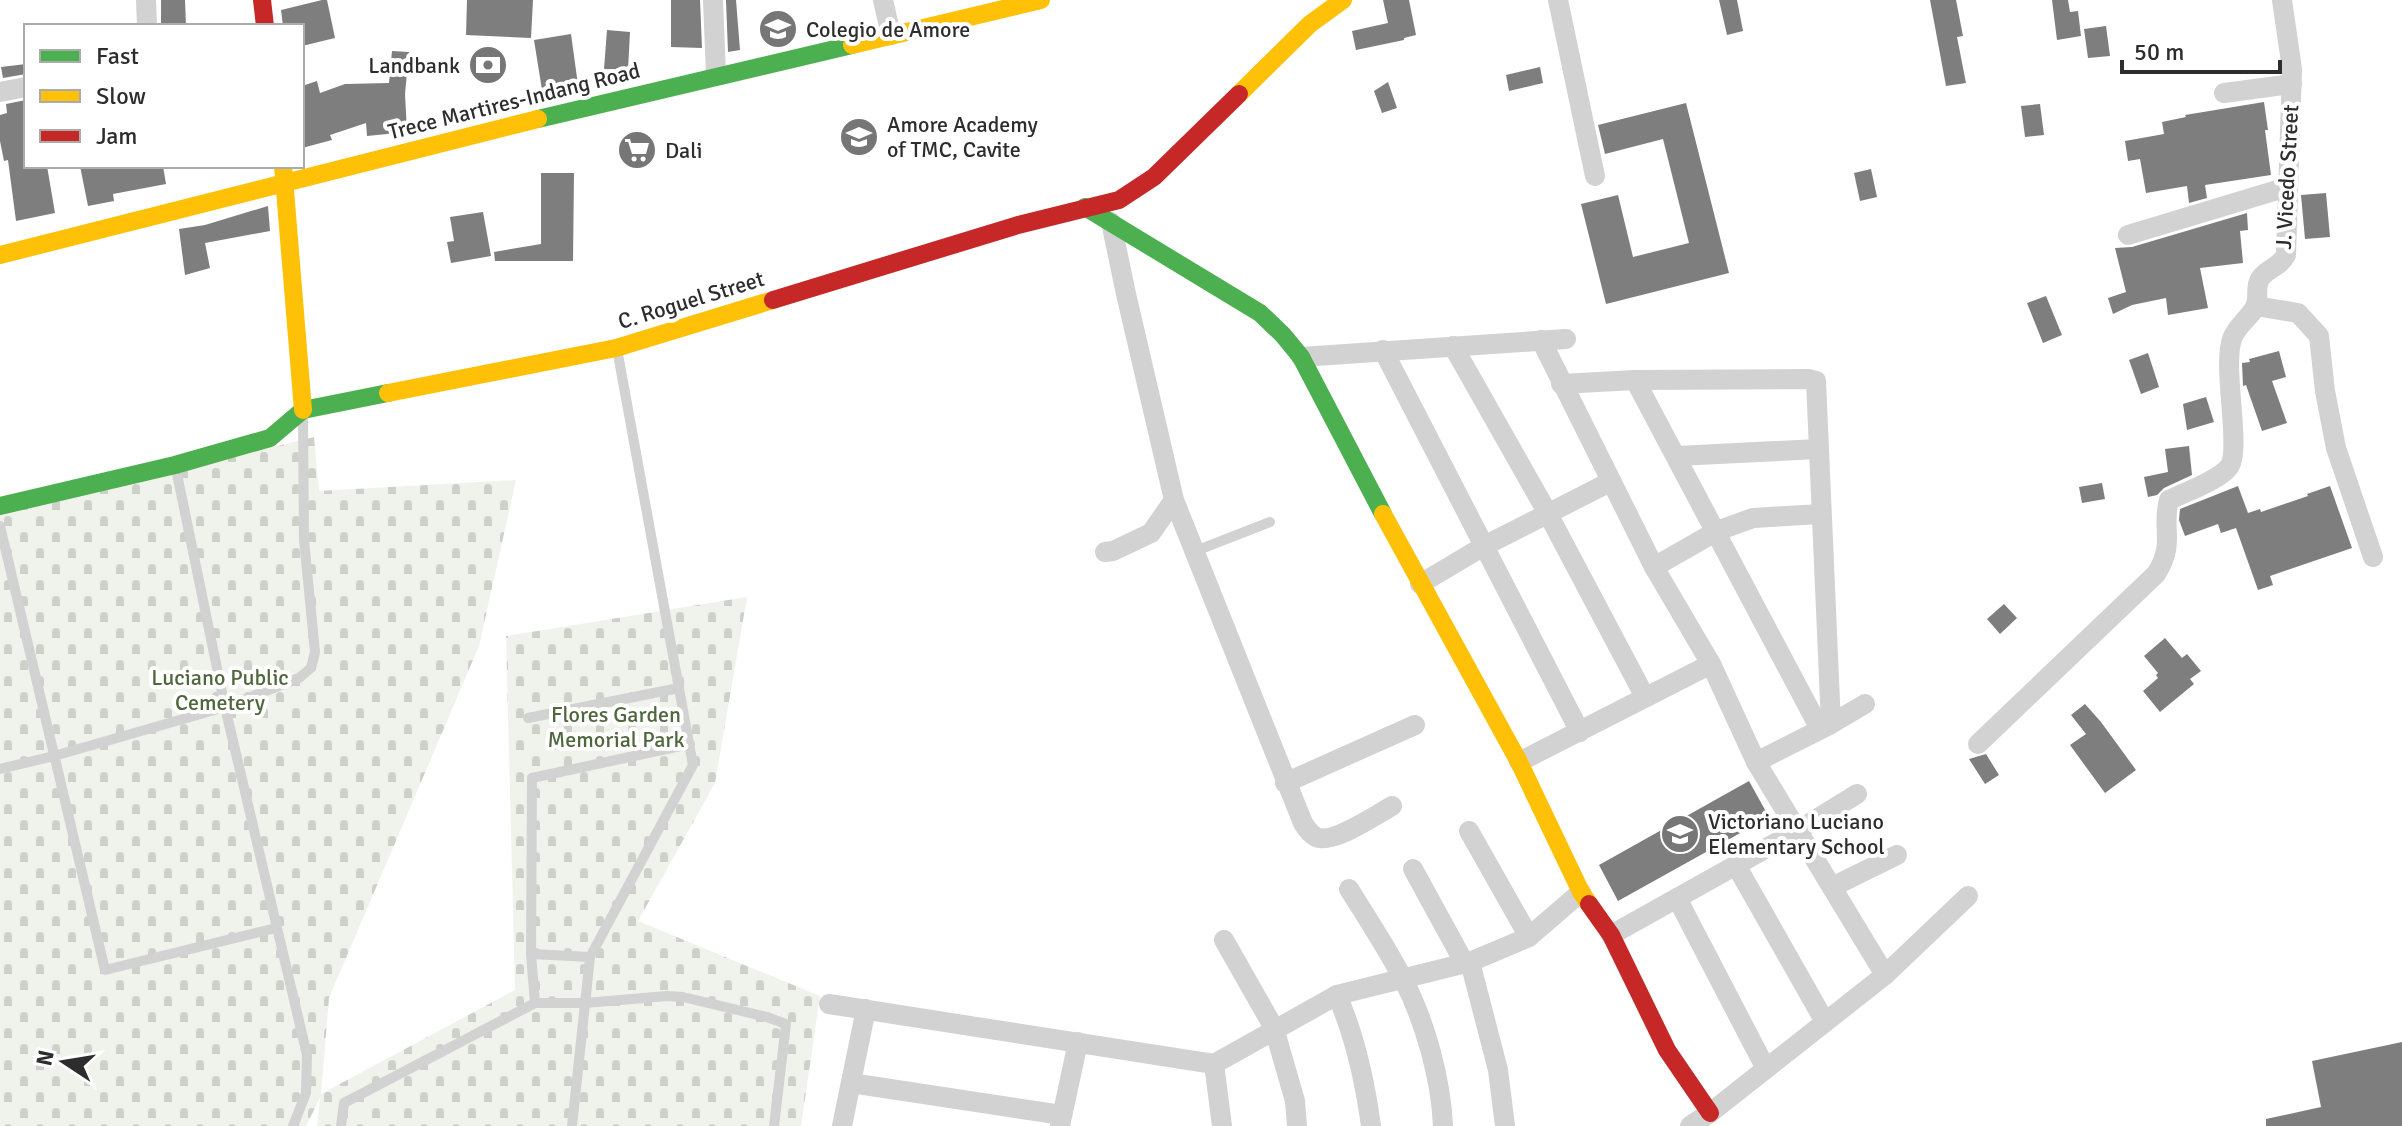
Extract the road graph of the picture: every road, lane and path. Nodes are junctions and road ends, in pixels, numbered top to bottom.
1 (146, 0) edge
2 (262, 0) edge
3 (713, 0) edge
4 (883, 0) edge
5 (1041, 0) edge
6 (1343, 0) edge
7 (1558, 0) edge
8 (2282, 0) edge
9 (147, 24) edge
10 (265, 24) edge
11 (891, 35) junction
12 (716, 75) junction
13 (2292, 84) junction
14 (24, 87) edge
15 (0, 92) edge
16 (2224, 93) dead end
17 (284, 175) edge
18 (1595, 176) dead end
19 (2287, 187) junction
20 (1085, 207) junction
21 (1111, 222) junction
22 (2128, 235) dead end
23 (0, 255) edge
24 (2256, 306) junction
25 (1566, 339) dead end
26 (1541, 340) junction
27 (1453, 346) junction
28 (616, 348) junction
29 (1383, 350) junction
30 (1301, 357) junction
31 (1635, 380) junction
32 (1561, 384) junction
33 (303, 410) junction
34 (1818, 449) junction
35 (1677, 456) junction
36 (175, 465) junction
37 (1610, 482) junction
38 (1174, 500) junction
39 (0, 506) edge
40 (1547, 512) junction
41 (1820, 514) junction
42 (1270, 522) dead end
43 (0, 526) edge
44 (1717, 531) junction
45 (1484, 546) junction
46 (1105, 552) dead end
47 (1193, 552) junction
48 (2373, 557) dead end
49 (1654, 567) junction
50 (1420, 584) junction
51 (1711, 664) junction
52 (679, 688) junction
53 (1645, 697) junction
54 (1865, 704) dead end
55 (225, 707) junction
56 (528, 718) dead end
57 (1415, 725) dead end
58 (1825, 727) junction
59 (1580, 732) junction
60 (690, 744) junction
61 (1978, 744) dead end
62 (54, 756) junction
63 (1519, 762) junction
64 (1756, 762) junction
65 (0, 769) edge
66 (1285, 783) junction
67 (1857, 794) dead end
68 (1392, 806) dead end
69 (1469, 831) dead end
70 (1797, 831) junction
71 (1897, 855) dead end
72 (1736, 865) junction
73 (1413, 869) dead end
74 (1832, 887) junction
75 (1349, 889) dead end
76 (1581, 892) junction
77 (1968, 896) dead end
78 (1677, 898) junction
79 (276, 928) junction
80 (1611, 935) junction
81 (1529, 937) junction
82 (1224, 940) dead end
83 (531, 954) junction
84 (590, 957) junction
85 (1468, 963) junction
86 (1885, 975) junction
87 (1404, 980) junction
88 (1337, 995) junction
89 (535, 1003) junction
90 (585, 1003) junction
91 (829, 1004) dead end
92 (866, 1009) junction
93 (1825, 1022) junction
94 (1274, 1028) junction
95 (1078, 1042) junction
96 (1214, 1064) junction
97 (1766, 1069) junction
98 (851, 1083) junction
99 (1710, 1113) junction
100 (1061, 1121) edge
101 (293, 1126) edge
102 (341, 1126) edge
103 (572, 1126) edge
104 (774, 1126) edge
105 (842, 1126) edge
106 (1222, 1126) edge
107 (1297, 1126) edge
108 (1371, 1126) edge
109 (1443, 1126) edge
110 (1505, 1126) edge
111 (1690, 1126) edge

1 - 9 street
2 - 10 street
3 - 12 street
4 - 11 street
5 - 11 street, Trece Martires-Indang Road
6 - 20 street, C. Roguel Street
7 - 18 street
8 - 13 street, J. Vicedo Street
11 - 12 street, Trece Martires-Indang Road
12 - 17 street, Trece Martires-Indang Road
13 - 16 street
13 - 19 street, J. Vicedo Street
14 - 15 street
17 - 23 street, Trece Martires-Indang Road
17 - 33 street
19 - 22 street
19 - 24 street, J. Vicedo Street
20 - 21 street
20 - 28 street, C. Roguel Street
21 - 30 street
21 - 38 street
24 - 48 street
24 - 61 street, J. Vicedo Street
25 - 26 street
26 - 27 street
26 - 32 street
27 - 29 street
27 - 40 street
28 - 33 street, C. Roguel Street
28 - 52 lane
29 - 30 street
29 - 45 street
30 - 50 street
31 - 32 street
31 - 34 street
31 - 35 street
32 - 37 street
33 - 36 street
33 - 55 lane
34 - 35 street
34 - 41 street
35 - 44 street
36 - 39 street
36 - 55 lane
37 - 40 street
37 - 49 street
38 - 46 street
38 - 47 street
40 - 45 street
40 - 53 street
41 - 44 street
41 - 58 street
42 - 47 lane
43 - 62 lane
44 - 49 street
44 - 58 street
45 - 50 street
45 - 59 street
47 - 66 street
49 - 51 street
50 - 63 street
51 - 53 street
51 - 64 street
52 - 56 lane
52 - 60 lane
53 - 59 street
54 - 58 street
55 - 62 lane
55 - 79 lane
57 - 66 street
58 - 64 street
59 - 63 street
60 - 83 lane
60 - 84 lane
62 - 65 lane
62 - 79 lane
63 - 76 street
64 - 70 street
66 - 68 street
67 - 70 street
69 - 81 street
70 - 72 street
70 - 74 street
71 - 74 street
72 - 78 street
72 - 93 street
73 - 85 street
74 - 86 street
75 - 87 street
76 - 80 street
76 - 81 street
77 - 86 street
78 - 80 street
78 - 97 street
79 - 101 lane
80 - 99 street
81 - 85 street
82 - 94 street
83 - 84 lane
83 - 89 lane
84 - 90 lane
85 - 87 street
85 - 110 street
86 - 93 street
87 - 88 street
87 - 109 street
88 - 94 street
88 - 108 street
89 - 90 lane
89 - 102 lane
90 - 103 lane
90 - 104 lane
91 - 92 street
92 - 95 street
92 - 98 street
93 - 97 street
94 - 96 street
94 - 107 street
95 - 96 street
95 - 100 street
96 - 106 street
97 - 99 street
98 - 100 street
98 - 105 street
99 - 111 street

